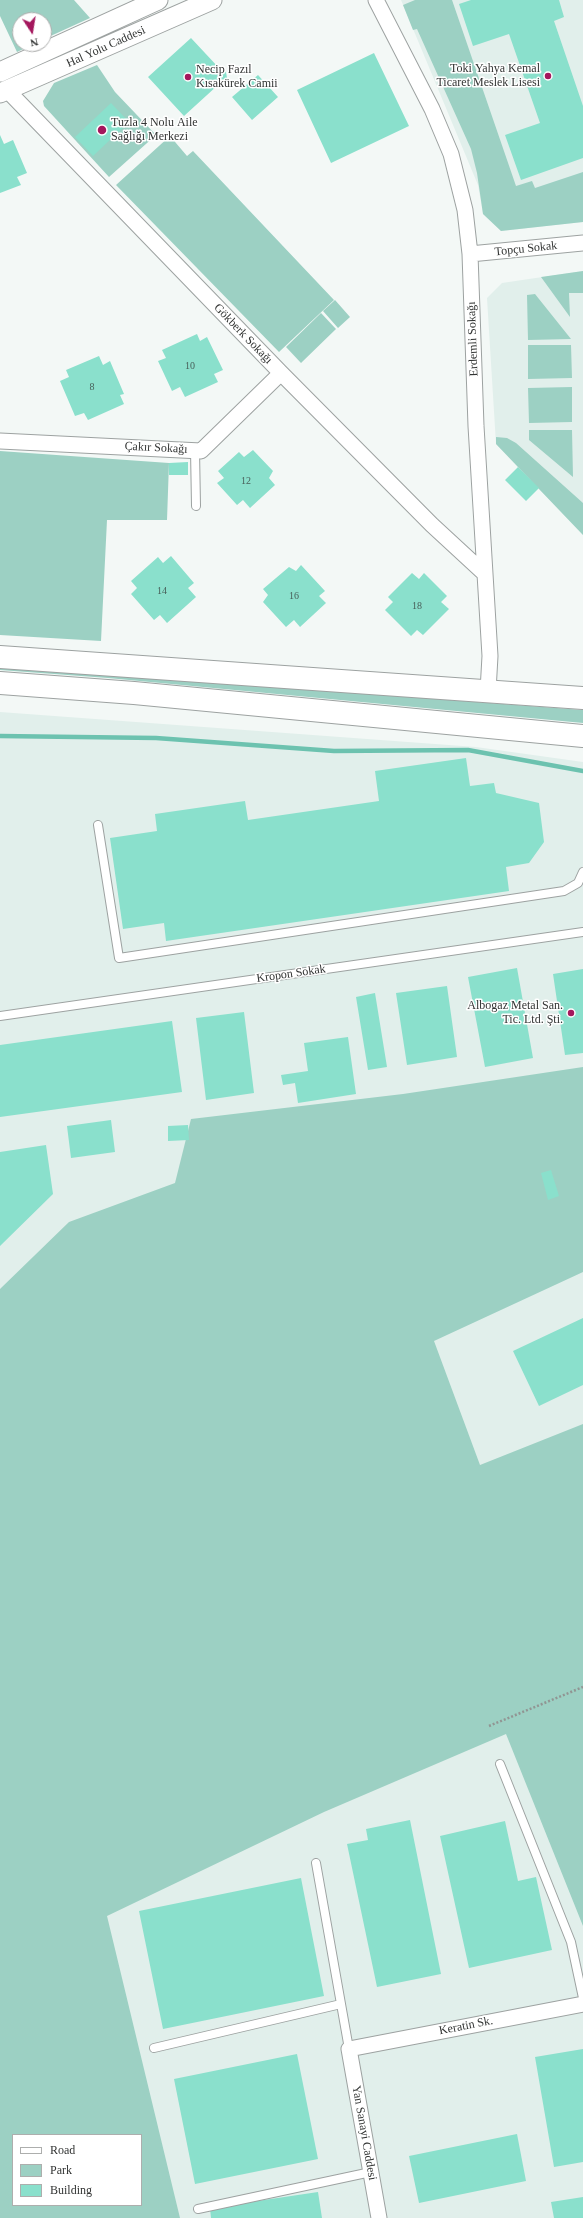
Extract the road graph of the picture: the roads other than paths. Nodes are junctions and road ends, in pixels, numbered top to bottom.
1 (158, 0) edge
2 (212, 0) edge
3 (377, 1) edge
4 (0, 72) edge
5 (4, 92) edge
6 (583, 243) edge
7 (470, 254) junction
8 (281, 373) junction
9 (0, 441) edge
10 (195, 450) junction
11 (196, 506) dead end
12 (484, 573) junction
13 (0, 657) edge
14 (0, 684) edge
15 (488, 691) junction
16 (583, 698) edge
17 (583, 736) edge
18 (98, 825) dead end
19 (583, 872) edge
20 (583, 932) edge
21 (0, 1016) edge
22 (500, 1764) dead end
23 (316, 1863) dead end
24 (583, 1998) edge
25 (341, 2004) junction
26 (583, 2004) edge
27 (154, 2048) dead end
28 (349, 2049) junction
29 (371, 2172) junction
30 (198, 2209) dead end
31 (380, 2218) edge

1 - 4 street, Hal Yolu Caddesi
2 - 5 street, Hal Yolu Caddesi
3 - 7 street, Erdemli Sokağı
5 - 8 street, Gökberk Sokağı
6 - 7 street, Topçu Sokak
7 - 12 street, Erdemli Sokağı
8 - 10 street, Çakır Sokağı
8 - 12 street, Gökberk Sokağı
9 - 10 street, Çakır Sokağı
10 - 11 lane
12 - 15 street, Erdemli Sokağı
13 - 15 main road
14 - 17 main road
15 - 16 main road
18 - 19 lane
20 - 21 lane, Kropon Sokak
22 - 24 lane
23 - 25 lane
25 - 27 lane
25 - 28 lane
26 - 28 street, Keratin Sk.
28 - 29 street, Yan Sanayi Caddesi
29 - 30 lane
29 - 31 street, Yan Sanayi Caddesi

